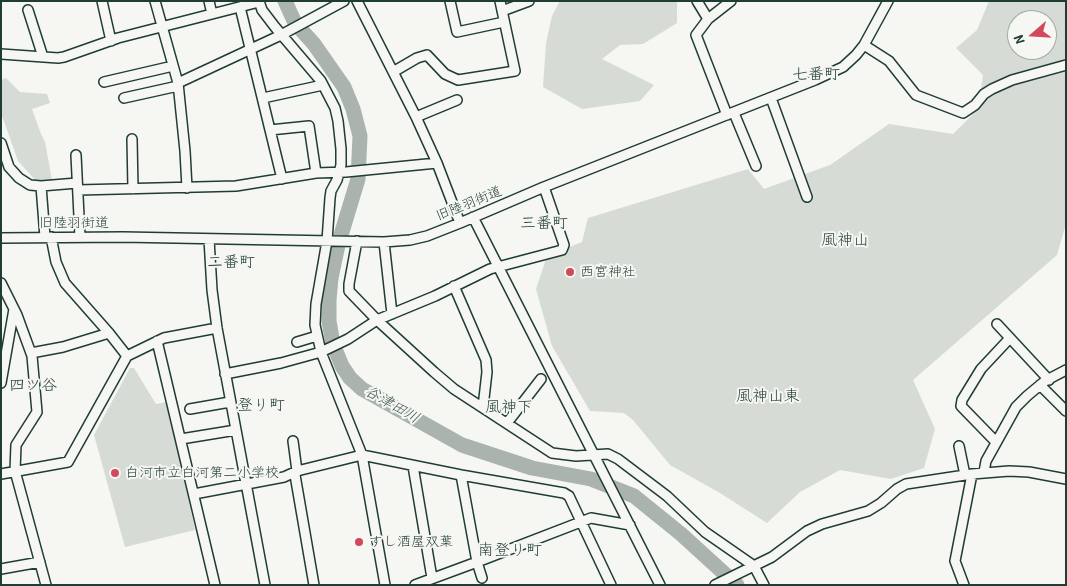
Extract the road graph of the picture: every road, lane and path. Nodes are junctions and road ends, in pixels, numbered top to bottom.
1 (102, 1) edge
2 (155, 1) edge
3 (209, 1) edge
4 (344, 1) edge
5 (357, 1) edge
6 (450, 1) edge
7 (500, 1) edge
8 (529, 1) edge
9 (697, 1) edge
10 (731, 1) edge
11 (888, 1) edge
12 (259, 2) edge
13 (240, 7) junction
14 (28, 10) dead end
15 (502, 11) junction
16 (212, 14) junction
17 (708, 19) junction
18 (504, 22) junction
19 (163, 28) junction
20 (281, 34) junction
21 (112, 41) junction
22 (864, 45) junction
23 (250, 49) junction
24 (1, 54) edge
25 (43, 57) junction
26 (1066, 65) edge
27 (173, 66) junction
28 (393, 72) junction
29 (104, 82) dead end
30 (178, 84) junction
31 (323, 85) junction
32 (124, 98) dead end
33 (263, 98) junction
34 (770, 98) junction
35 (456, 100) dead end
36 (730, 114) junction
37 (416, 117) junction
38 (270, 130) junction
39 (132, 139) dead end
40 (1, 143) edge
41 (76, 155) dead end
42 (437, 163) junction
43 (756, 166) dead end
44 (343, 172) junction
45 (316, 173) junction
46 (282, 179) junction
47 (41, 186) junction
48 (78, 186) junction
49 (544, 187) junction
50 (187, 188) junction
51 (134, 189) junction
52 (807, 197) dead end
53 (473, 217) junction
54 (460, 222) junction
55 (48, 236) junction
56 (80, 237) junction
57 (1, 238) edge
58 (209, 239) junction
59 (330, 241) junction
60 (354, 241) junction
61 (384, 242) junction
62 (498, 266) junction
63 (1, 283) edge
64 (454, 286) junction
65 (14, 309) junction
66 (392, 314) junction
67 (377, 320) junction
68 (998, 324) dead end
69 (217, 328) junction
70 (109, 333) junction
71 (317, 336) junction
72 (1010, 338) junction
73 (157, 341) junction
74 (297, 342) dead end
75 (321, 352) junction
76 (31, 353) junction
77 (127, 356) junction
78 (1066, 370) edge
79 (225, 374) junction
80 (541, 379) dead end
81 (1048, 380) junction
82 (1, 383) edge
83 (1040, 385) junction
84 (230, 402) junction
85 (483, 407) junction
86 (190, 409) dead end
87 (1066, 411) edge
88 (507, 423) junction
89 (236, 430) junction
90 (181, 439) junction
91 (293, 441) dead end
92 (996, 442) junction
93 (959, 446) dead end
94 (362, 456) junction
95 (597, 459) junction
96 (413, 466) junction
97 (15, 471) junction
98 (297, 471) junction
99 (984, 472) junction
100 (1, 474) edge
101 (968, 474) junction
102 (461, 476) junction
103 (1066, 479) edge
104 (246, 485) junction
105 (194, 494) junction
106 (582, 522) junction
107 (630, 524) junction
108 (40, 562) junction
109 (478, 562) junction
110 (750, 568) junction
111 (1, 569) edge
112 (432, 578) junction
113 (482, 578) dead end
114 (717, 584) edge
115 (46, 585) edge
116 (215, 585) edge
117 (265, 585) edge
118 (314, 585) edge
119 (385, 585) edge
120 (415, 585) edge
121 (612, 585) edge
122 (660, 585) edge
123 (764, 585) edge
124 (964, 585) edge

1 - 21 street
2 - 19 street
3 - 16 street
4 - 20 street
5 - 28 street
6 - 18 street
7 - 15 street
8 - 15 street
9 - 17 street
10 - 17 street
11 - 22 street, 旧陸羽街道
12 - 13 street
12 - 20 street
13 - 16 street
13 - 23 street
14 - 25 street
15 - 18 street
16 - 19 street
17 - 36 street
18 - 28 street
19 - 21 street
19 - 27 street
20 - 23 street
20 - 31 street
21 - 25 street
22 - 26 street
22 - 34 street, 旧陸羽街道
23 - 30 street
23 - 33 street
24 - 25 street
27 - 29 street
27 - 30 street
28 - 37 street
30 - 32 street
30 - 50 street
31 - 33 street
31 - 44 street
33 - 38 street
34 - 36 street, 旧陸羽街道
34 - 52 street
35 - 37 street
36 - 43 street
36 - 49 street, 旧陸羽街道
37 - 42 street
38 - 45 street
38 - 46 street
39 - 51 street
40 - 47 street
41 - 48 street
42 - 44 street
42 - 54 street
44 - 45 street
44 - 59 street
45 - 46 street
46 - 50 street
47 - 48 street
47 - 55 street
48 - 51 street
48 - 56 street
49 - 53 street, 旧陸羽街道
49 - 62 street
50 - 51 street
53 - 54 street, 旧陸羽街道
53 - 62 street
54 - 61 street, 旧陸羽街道
55 - 56 street, 旧陸羽街道
55 - 57 street, 旧陸羽街道
55 - 70 street
56 - 58 street, 旧陸羽街道
58 - 59 street, 旧陸羽街道
58 - 69 street
59 - 60 street, 旧陸羽街道
59 - 71 street
60 - 61 street, 旧陸羽街道
60 - 67 street
61 - 66 street
62 - 64 street
62 - 95 street
63 - 65 street
64 - 66 street
64 - 85 street
65 - 76 street
65 - 82 street
66 - 67 street
67 - 75 street
67 - 85 street
68 - 72 street
69 - 73 street
69 - 79 street
70 - 76 street
70 - 77 street
71 - 74 street
71 - 75 street
72 - 81 street
72 - 92 street
73 - 77 street
73 - 90 street
75 - 79 street
75 - 94 street
76 - 97 street
77 - 97 street
78 - 81 street
79 - 84 street
80 - 88 street
81 - 83 street
83 - 87 street
83 - 92 street
84 - 86 street
84 - 89 street
85 - 88 street
88 - 95 street
89 - 90 street
89 - 104 street
90 - 105 street
91 - 98 street
92 - 99 street
93 - 101 street
94 - 96 street
94 - 98 street
94 - 119 street
95 - 107 street
95 - 110 street
96 - 102 street
96 - 112 street
97 - 100 street
97 - 108 street
98 - 104 street
98 - 118 street
99 - 101 street
99 - 103 street
101 - 110 street
101 - 124 street
102 - 106 street
102 - 109 street
104 - 105 street
104 - 117 street
105 - 116 street
106 - 107 street
106 - 109 street
106 - 121 street
107 - 122 street
108 - 111 street
108 - 115 street
109 - 112 street
109 - 113 street
110 - 114 street
110 - 123 street
112 - 120 street

